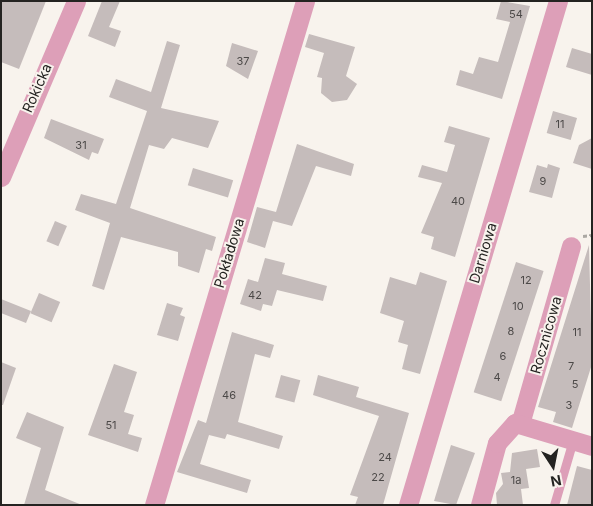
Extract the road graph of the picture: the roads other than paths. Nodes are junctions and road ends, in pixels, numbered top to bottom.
1 (76, 1) edge
2 (305, 1) edge
3 (558, 1) edge
4 (1, 177) edge
5 (572, 246) dead end
6 (517, 424) junction
7 (573, 440) junction
8 (592, 446) edge
9 (154, 505) edge
10 (408, 505) edge
11 (480, 505) edge
12 (554, 505) edge

1 - 4 street, Rokicka
2 - 9 street, Pokładowa
3 - 10 street, Darniowa
5 - 6 street, Rocznicowa
6 - 7 street
6 - 11 street
7 - 8 street
7 - 12 lane

